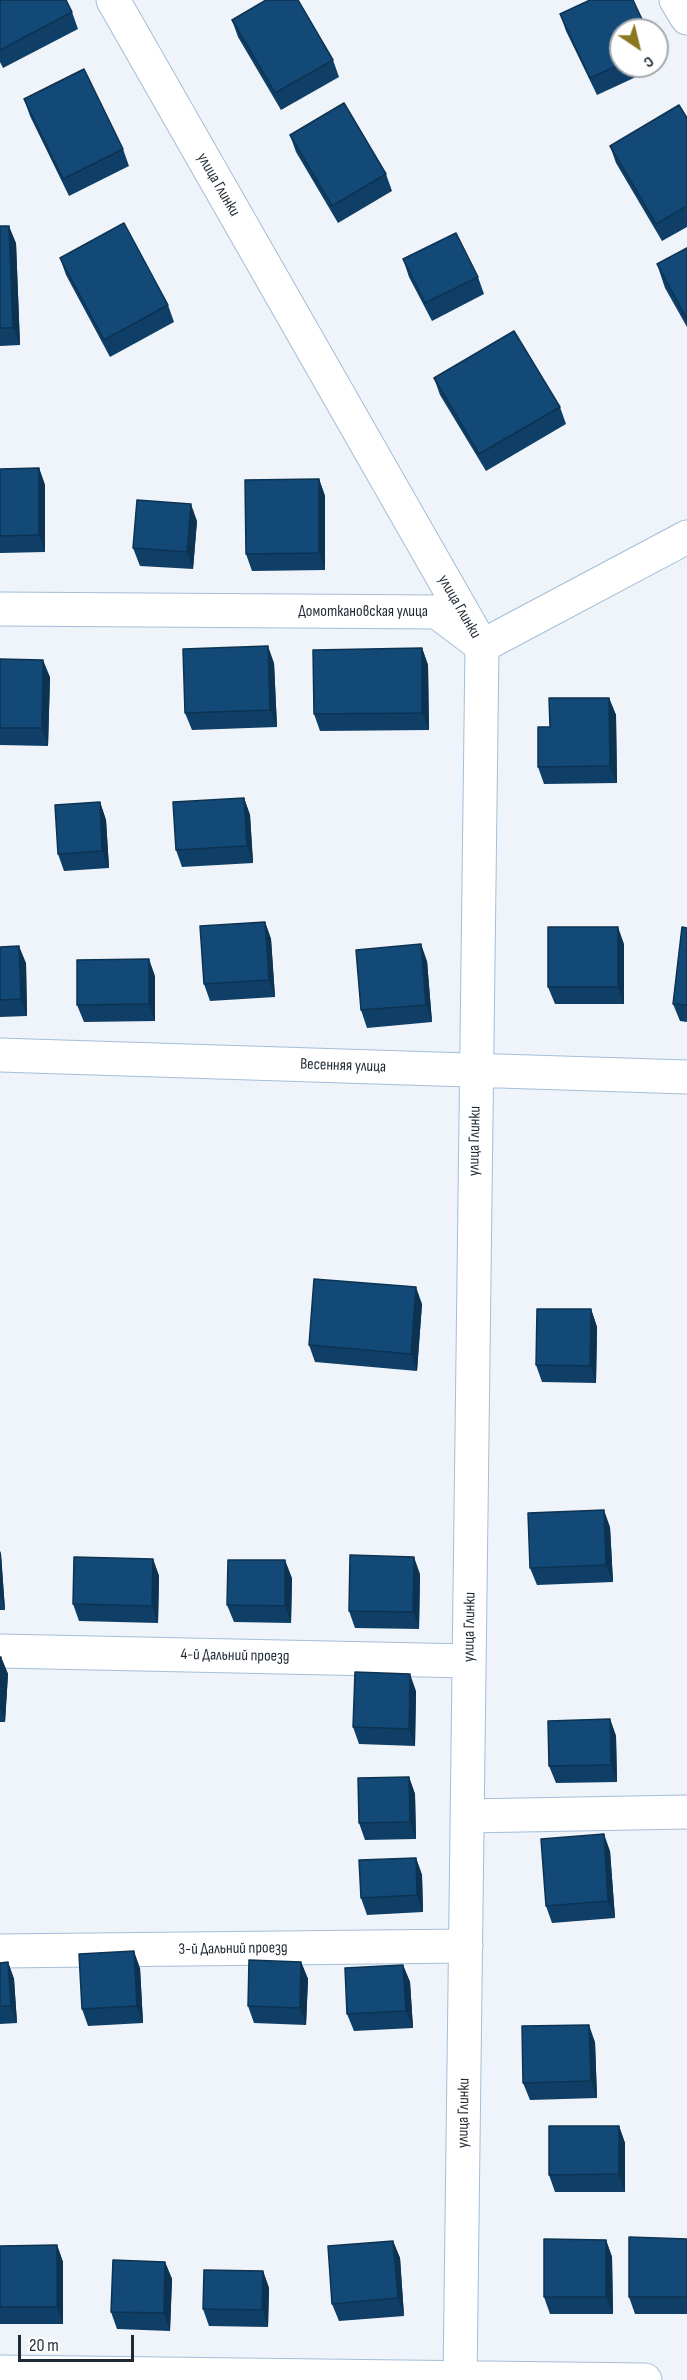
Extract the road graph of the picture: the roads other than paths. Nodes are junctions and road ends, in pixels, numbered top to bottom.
1 (113, 0) edge
2 (676, 0) edge
3 (687, 18) edge
4 (687, 537) edge
5 (0, 609) edge
6 (482, 646) junction
7 (0, 1055) edge
8 (476, 1071) junction
9 (687, 1077) edge
10 (0, 1651) edge
11 (469, 1661) junction
12 (687, 1812) edge
13 (467, 1816) junction
14 (466, 1946) junction
15 (0, 1951) edge
16 (0, 2372) edge
17 (460, 2379) edge
18 (645, 2380) edge

1 - 6 street, улица Глинки
2 - 3 street
4 - 6 street
5 - 6 street, Домоткановская улица
6 - 8 street, улица Глинки
7 - 8 street, Весенняя улица
8 - 9 street, Весенняя улица
8 - 11 street, улица Глинки
10 - 11 street, 4-й Дальний проезд
11 - 13 street, улица Глинки
12 - 13 street
13 - 14 street, улица Глинки
14 - 15 street, 3-й Дальний проезд
14 - 17 street, улица Глинки
16 - 17 street
17 - 18 street

